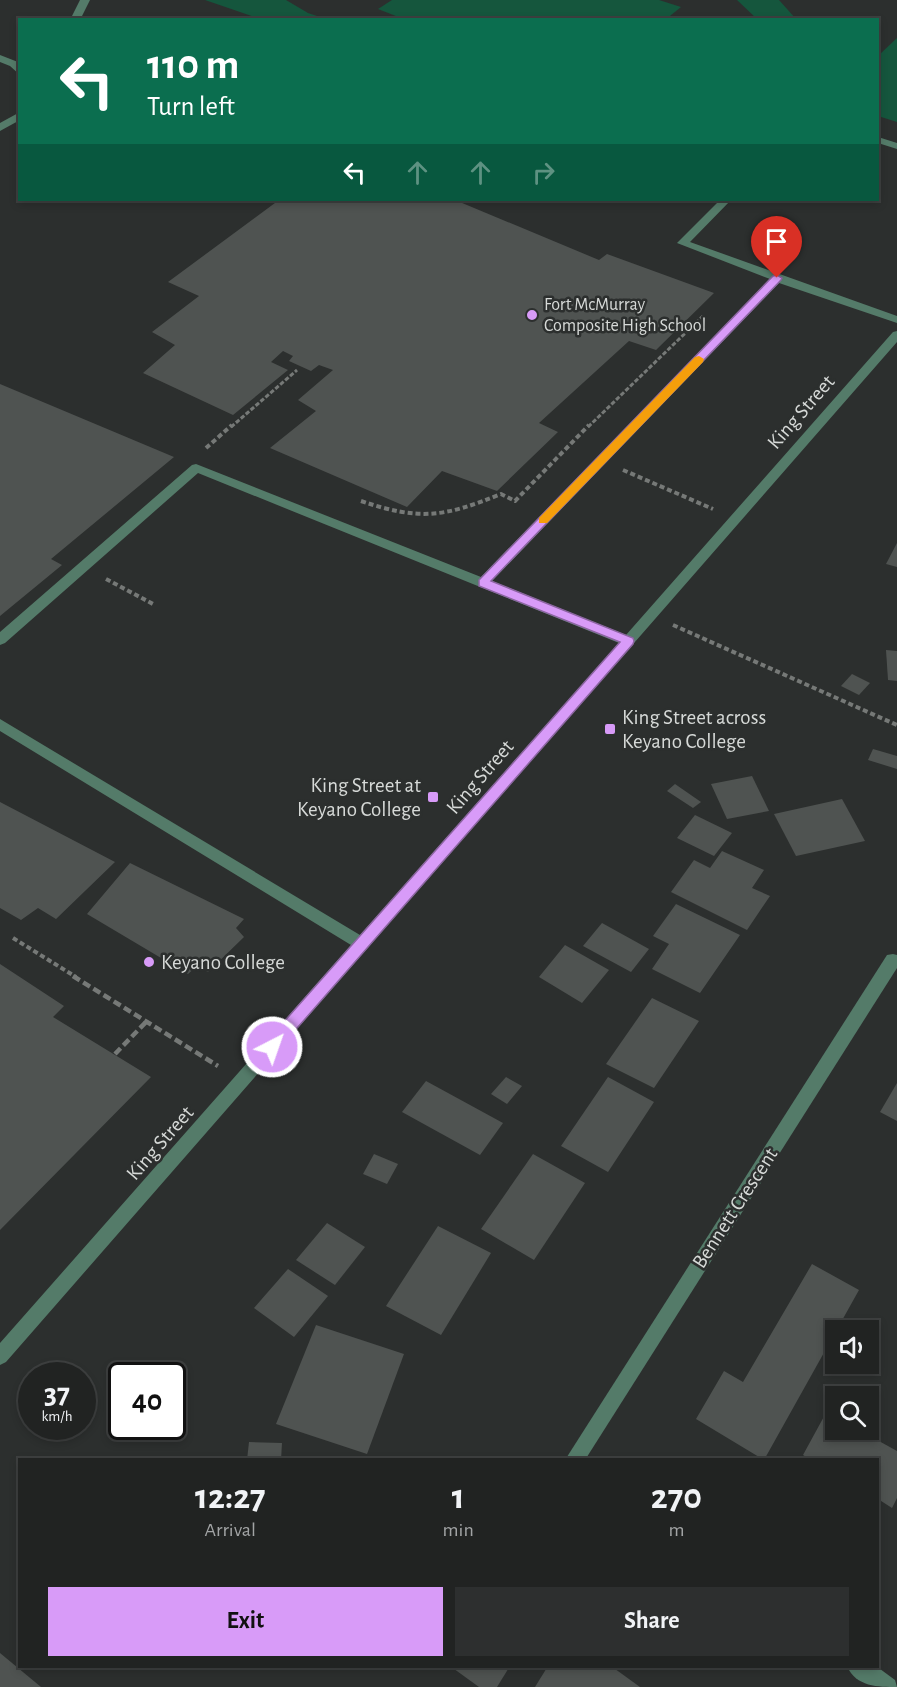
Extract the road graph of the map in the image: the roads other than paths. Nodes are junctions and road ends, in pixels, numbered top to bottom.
1 (85, 0) edge
2 (76, 18) edge
3 (0, 58) edge
4 (18, 66) edge
5 (18, 116) edge
6 (0, 128) edge
7 (879, 140) edge
8 (897, 146) edge
9 (725, 201) edge
10 (777, 278) junction
11 (897, 320) edge
12 (897, 335) edge
13 (483, 583) junction
14 (0, 640) edge
15 (628, 641) junction
16 (0, 724) edge
17 (362, 944) junction
18 (897, 962) edge
19 (0, 1356) edge
20 (575, 1458) edge
21 (860, 1668) edge
22 (888, 1687) edge

1 - 2 street
3 - 4 street
5 - 6 street
7 - 8 street
9 - 10 street
10 - 11 street
10 - 13 street
12 - 15 street, King Street
13 - 14 street
13 - 15 street
15 - 17 street, King Street
16 - 17 street
17 - 19 street, King Street
18 - 20 street, Bennett Crescent
21 - 22 street

